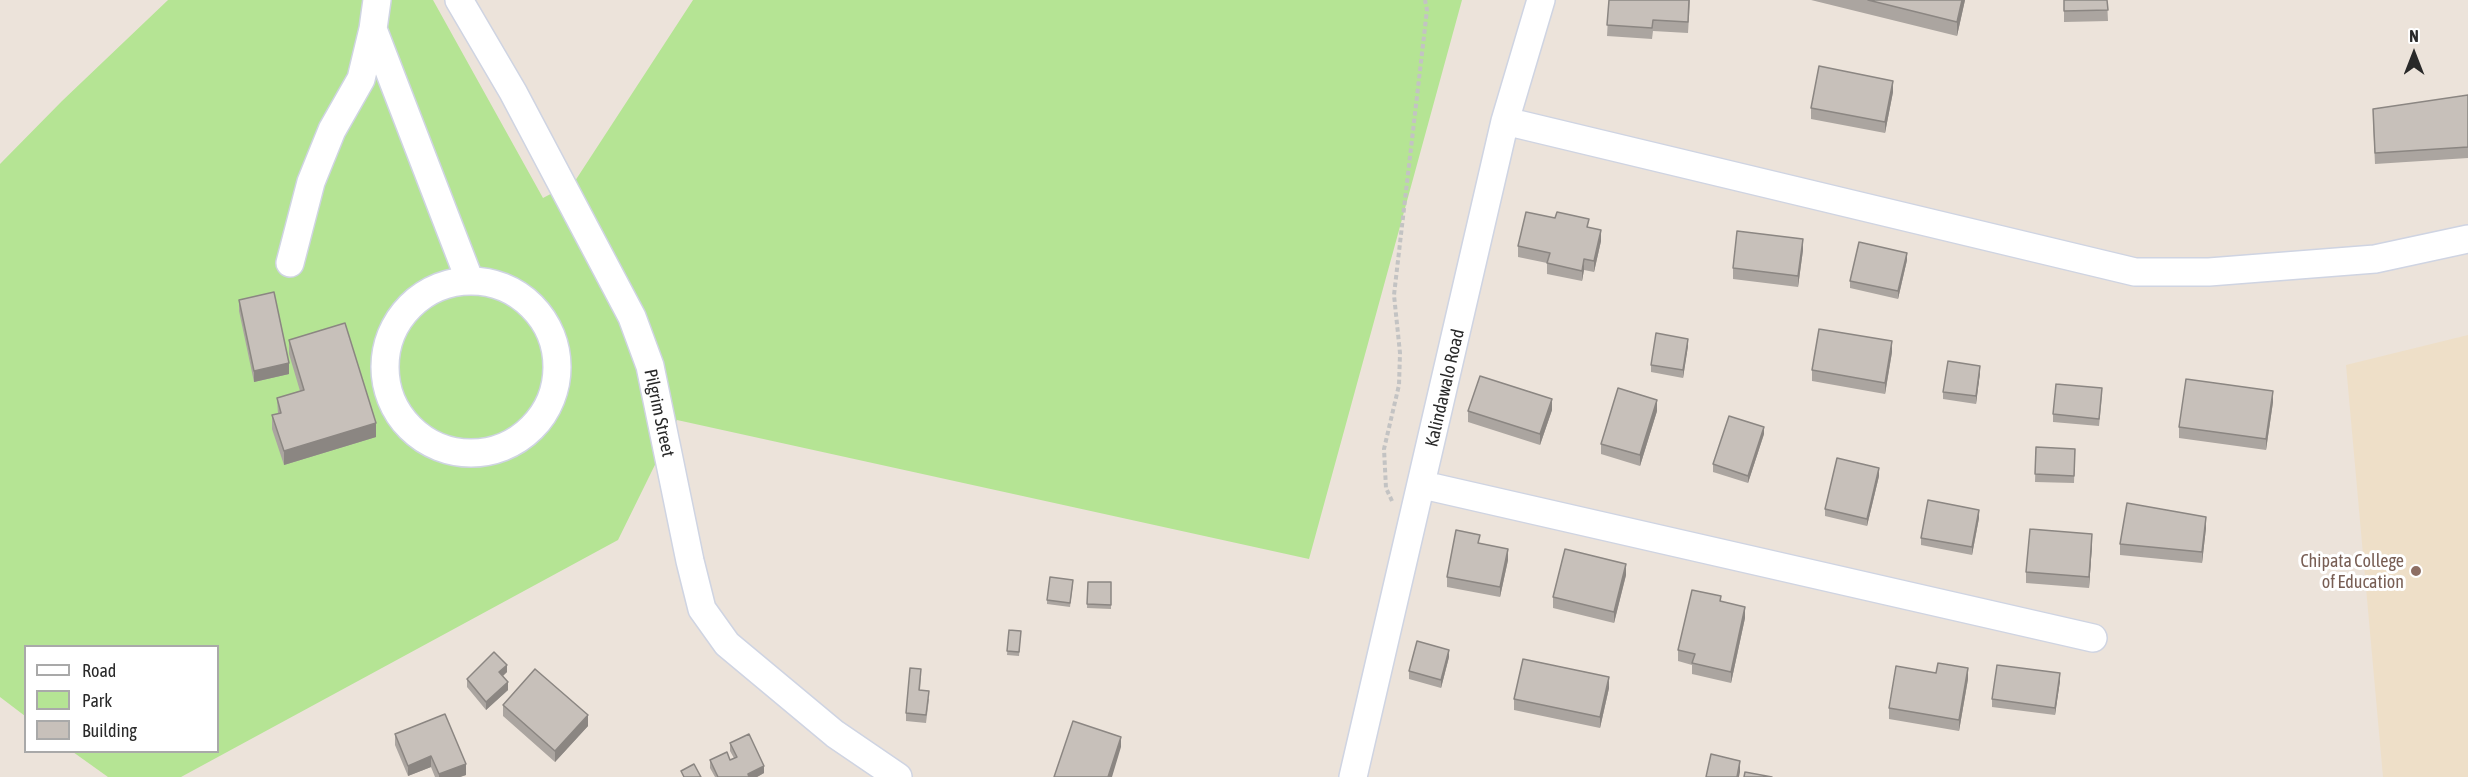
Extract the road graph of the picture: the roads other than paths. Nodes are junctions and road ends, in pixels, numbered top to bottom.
1 (377, 0) edge
2 (459, 0) edge
3 (1541, 0) edge
4 (373, 28) junction
5 (1505, 121) junction
6 (2468, 239) edge
7 (290, 263) dead end
8 (470, 281) junction
9 (1423, 485) junction
10 (2093, 638) dead end
11 (898, 777) edge
12 (1353, 777) edge

1 - 4 street
2 - 11 street, Pilgrim Street
3 - 5 street, Kalindawalo Road
4 - 7 street
4 - 8 street
5 - 6 street
5 - 9 street, Kalindawalo Road
8 - 8 street
9 - 10 street
9 - 12 street, Kalindawalo Road

